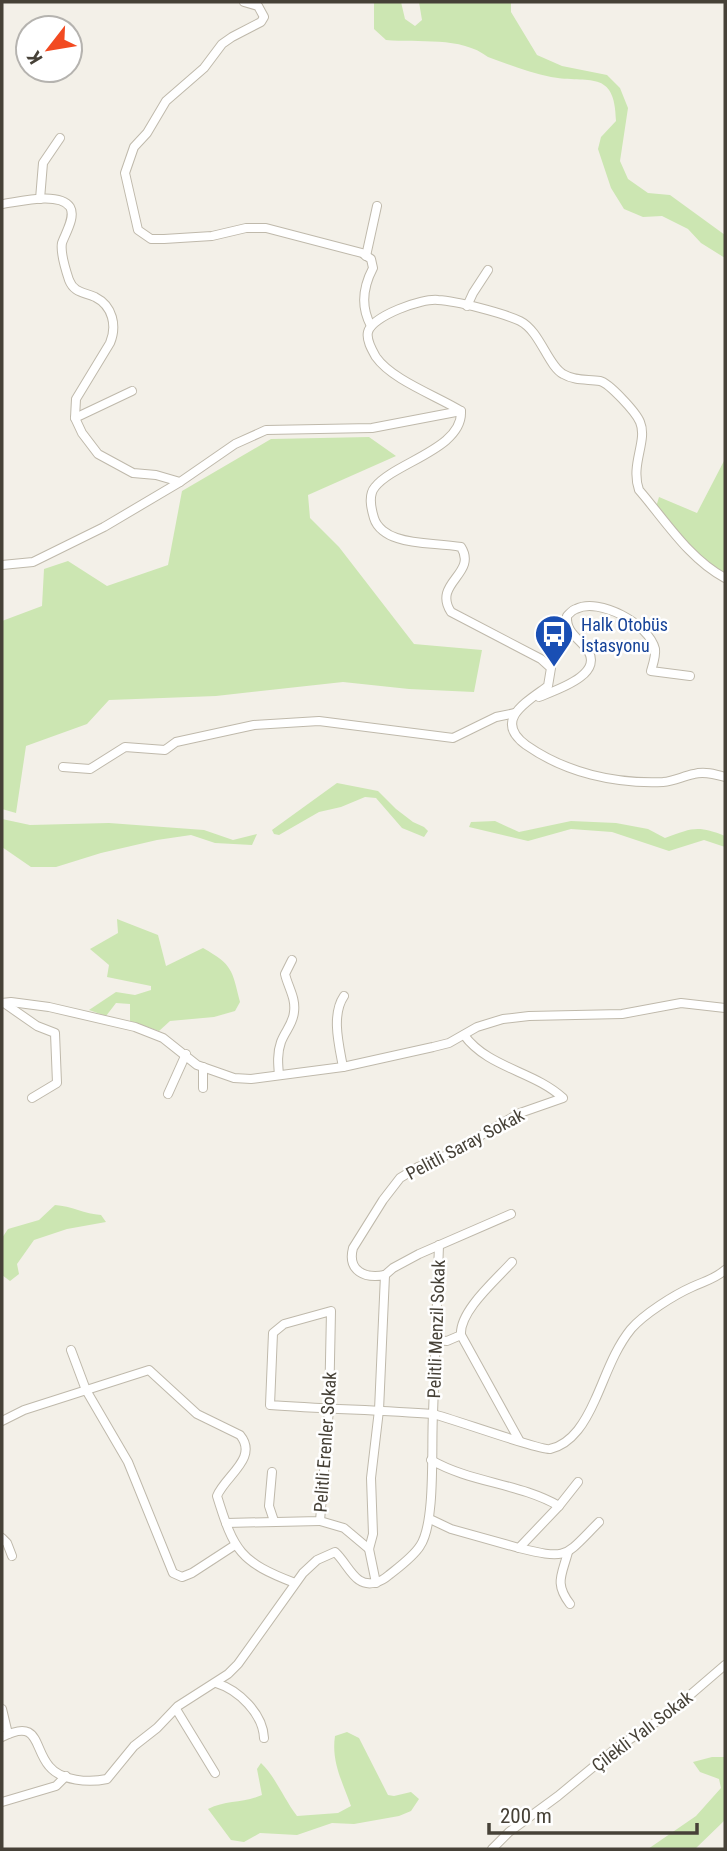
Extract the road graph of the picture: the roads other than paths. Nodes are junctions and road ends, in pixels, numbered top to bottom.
1 (244, 2) edge
2 (60, 138) dead end
3 (40, 199) junction
4 (2, 204) edge
5 (377, 206) dead end
6 (366, 256) junction
7 (488, 270) dead end
8 (467, 306) junction
9 (371, 326) junction
10 (132, 391) dead end
11 (461, 411) junction
12 (75, 418) junction
13 (180, 482) junction
14 (2, 565) edge
15 (725, 578) edge
16 (690, 676) dead end
17 (523, 703) junction
18 (515, 713) junction
19 (63, 767) dead end
20 (725, 776) edge
21 (292, 960) dead end
22 (344, 996) dead end
23 (3, 1003) edge
24 (725, 1008) edge
25 (464, 1035) junction
26 (186, 1054) junction
27 (203, 1067) junction
28 (343, 1067) junction
29 (279, 1075) junction
30 (202, 1087) dead end
31 (168, 1094) dead end
32 (32, 1098) dead end
33 (511, 1214) dead end
34 (439, 1245) junction
35 (512, 1262) dead end
36 (725, 1270) edge
37 (385, 1275) junction
38 (461, 1335) junction
39 (436, 1340) junction
40 (71, 1350) dead end
41 (86, 1390) junction
42 (329, 1409) junction
43 (379, 1410) junction
44 (433, 1414) junction
45 (2, 1421) edge
46 (519, 1440) junction
47 (430, 1460) junction
48 (272, 1472) dead end
49 (578, 1482) dead end
50 (559, 1506) junction
51 (430, 1519) junction
52 (274, 1521) junction
53 (320, 1521) junction
54 (599, 1522) dead end
55 (226, 1524) junction
56 (2, 1538) edge
57 (234, 1545) junction
58 (519, 1548) junction
59 (369, 1549) junction
60 (568, 1552) junction
61 (12, 1556) dead end
62 (295, 1583) junction
63 (376, 1583) junction
64 (570, 1604) dead end
65 (725, 1665) edge
66 (216, 1683) junction
67 (2, 1709) edge
68 (176, 1709) junction
69 (5, 1736) edge
70 (264, 1738) dead end
71 (215, 1773) dead end
72 (66, 1776) junction
73 (2, 1802) edge
74 (492, 1849) edge

1 - 6 street
2 - 3 street
3 - 4 street
3 - 12 street
5 - 6 street
6 - 9 street
7 - 8 street
8 - 9 street
8 - 15 street
9 - 11 street
10 - 12 street
11 - 13 street
11 - 17 street
12 - 13 street
13 - 14 street
16 - 17 street
17 - 18 street
18 - 19 street
18 - 20 street
21 - 29 street
22 - 28 street
23 - 26 street
23 - 32 street
24 - 25 street
25 - 28 street
25 - 37 street, Pelitli Saray Sokak
26 - 27 street
26 - 31 street
27 - 29 street
27 - 30 street
28 - 29 street
33 - 34 street
34 - 37 street
34 - 39 street, Pelitli Menzil Sokak
35 - 38 street
36 - 46 street
37 - 43 street
38 - 39 street
38 - 46 street
39 - 44 street, Pelitli Menzil Sokak
40 - 41 street
41 - 45 street
41 - 55 street
41 - 57 street
42 - 42 street, Pelitli Erenler Sokak
42 - 43 street
42 - 53 street, Pelitli Erenler Sokak
43 - 44 street
43 - 59 street
44 - 46 street
44 - 47 street, Pelitli Menzil Sokak
47 - 50 street
47 - 51 street, Pelitli Menzil Sokak
48 - 52 street
49 - 50 street
50 - 58 street
51 - 58 street
51 - 63 street
52 - 53 street, Pelitli Erenler Sokak
52 - 55 street, Pelitli Erenler Sokak
53 - 59 street
54 - 60 street
55 - 57 street
56 - 61 street
57 - 62 street
58 - 60 street
59 - 63 street
60 - 64 street
62 - 63 street
62 - 66 street
65 - 74 street, Çilekli Yalı Sokak
66 - 68 street
66 - 70 street
67 - 69 street
68 - 71 street
68 - 72 street
69 - 72 street
72 - 73 street

